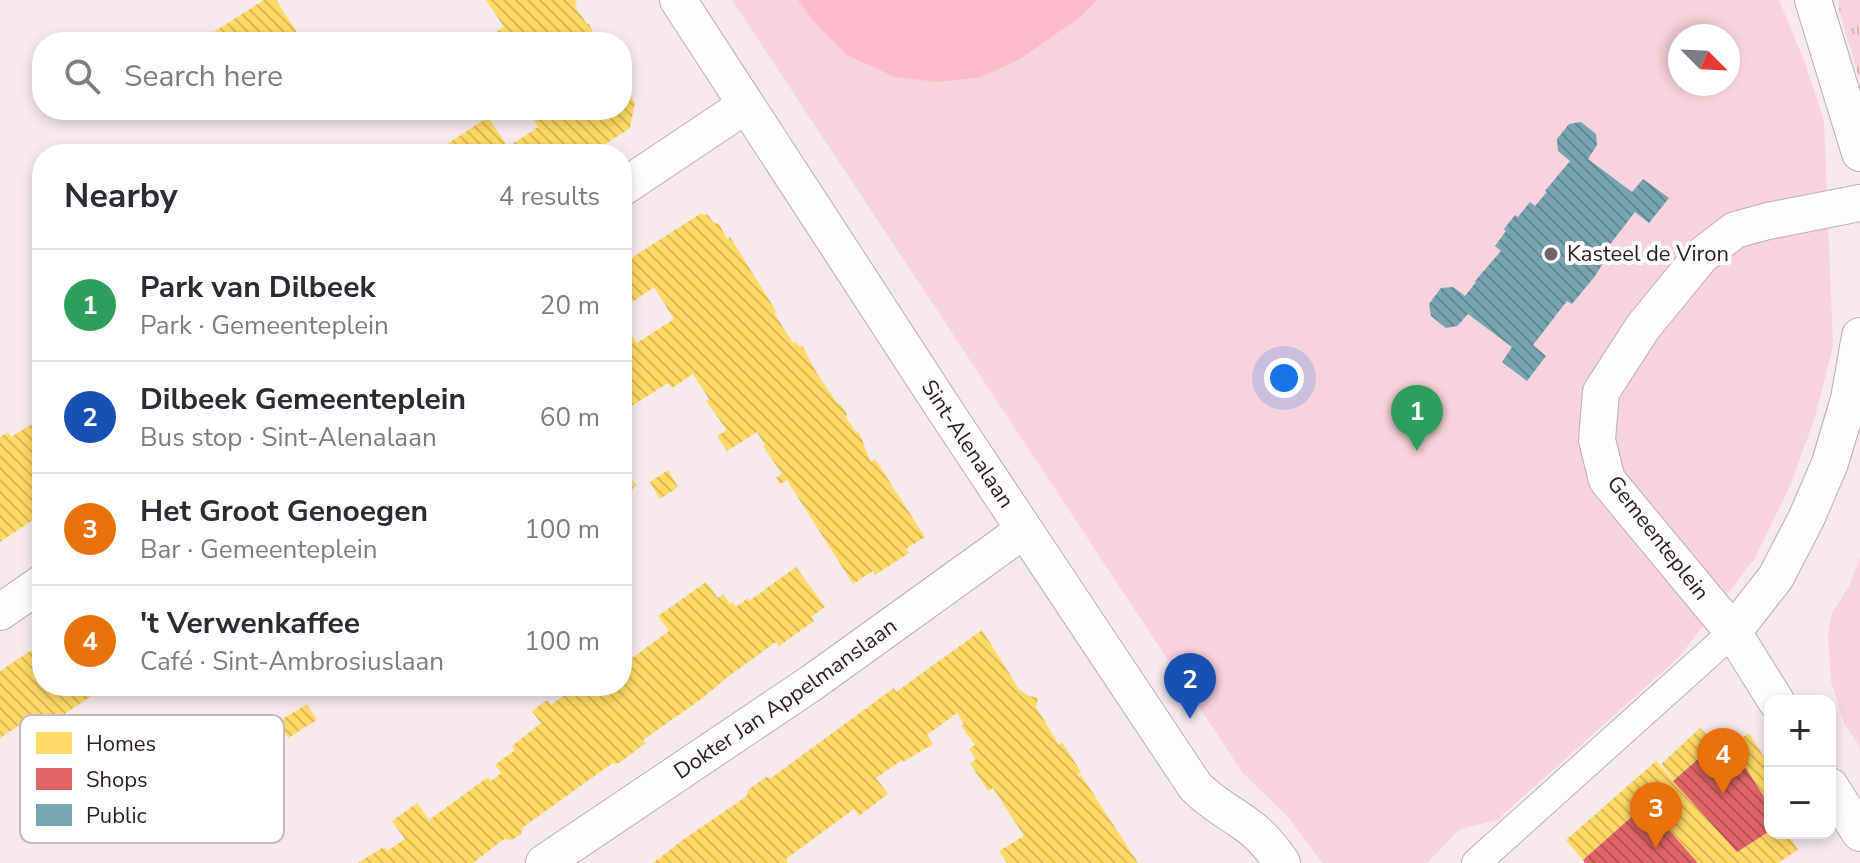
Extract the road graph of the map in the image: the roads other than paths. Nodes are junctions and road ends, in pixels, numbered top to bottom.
1 (678, 0) edge
2 (1813, 0) edge
3 (746, 105) junction
4 (1860, 153) edge
5 (632, 181) edge
6 (1860, 203) edge
7 (1860, 336) edge
8 (1024, 530) junction
9 (32, 590) edge
10 (0, 612) edge
11 (1733, 632) junction
12 (1772, 695) edge
13 (1836, 795) edge
14 (1860, 833) edge
15 (544, 863) edge
16 (1282, 863) edge
17 (1476, 863) edge

1 - 3 street, Sint-Alenalaan
2 - 4 street
3 - 5 street
3 - 8 street, Sint-Alenalaan
6 - 11 street, Gemeenteplein
7 - 11 street
8 - 15 street, Dokter Jan Appelmanslaan
8 - 16 street, Sint-Alenalaan
9 - 10 street
11 - 12 street, Gemeenteplein
11 - 17 street
13 - 14 street

